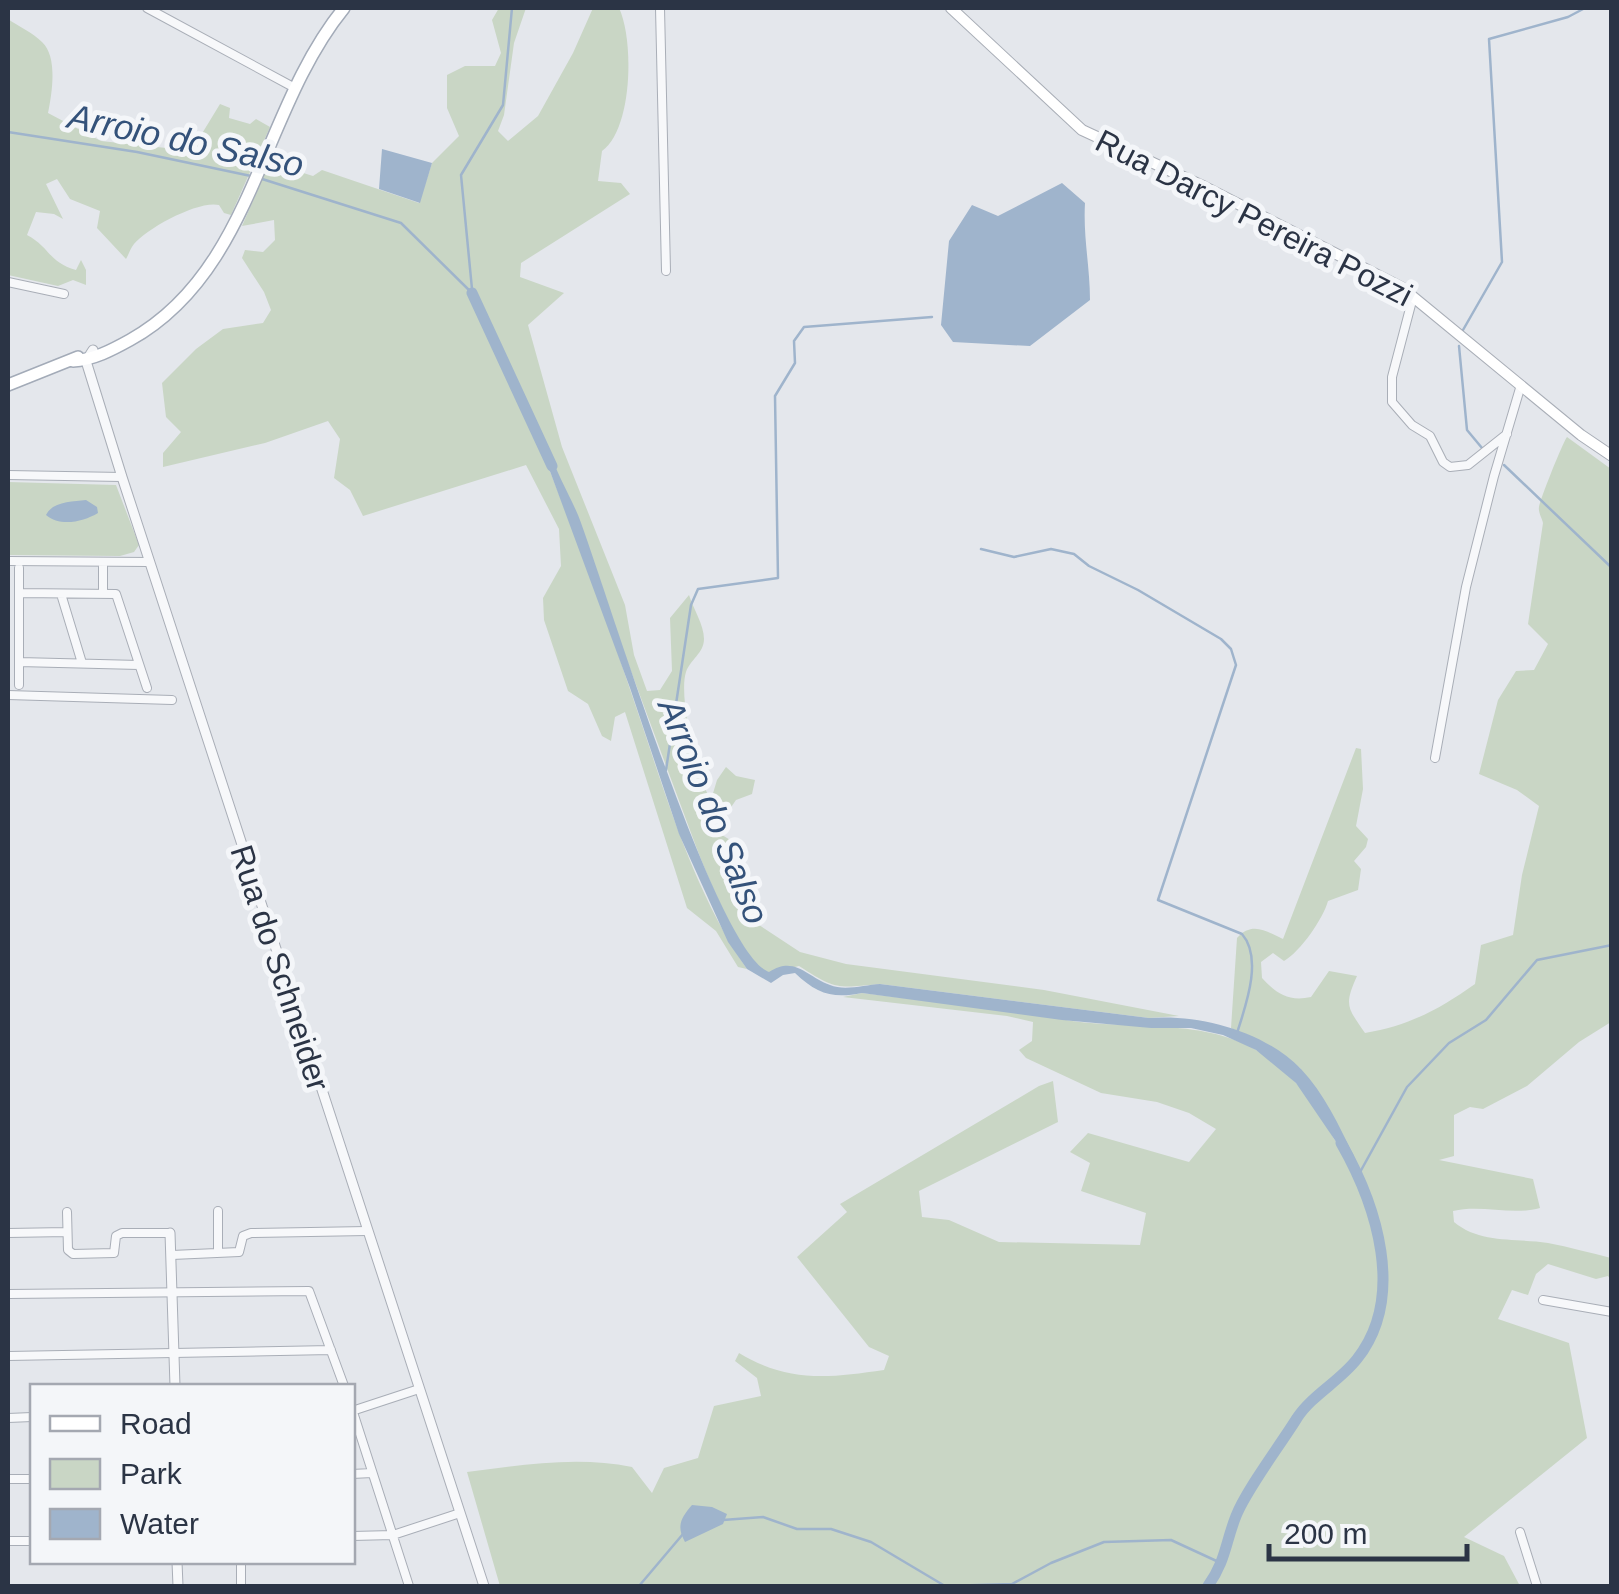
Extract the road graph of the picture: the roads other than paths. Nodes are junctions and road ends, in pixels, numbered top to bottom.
1 (147, 8) edge
2 (344, 8) edge
3 (660, 8) edge
4 (951, 8) edge
5 (294, 88) junction
6 (666, 272) dead end
7 (8, 282) edge
8 (64, 294) dead end
9 (1413, 297) junction
10 (84, 357) junction
11 (8, 384) edge
12 (1521, 386) junction
13 (1507, 434) junction
14 (1612, 456) edge
15 (8, 475) edge
16 (122, 477) junction
17 (8, 560) edge
18 (102, 562) junction
19 (149, 562) junction
20 (18, 568) dead end
21 (19, 593) junction
22 (61, 594) junction
23 (103, 594) junction
24 (24, 662) junction
25 (82, 663) junction
26 (139, 664) junction
27 (19, 684) dead end
28 (147, 688) dead end
29 (8, 695) edge
30 (172, 700) dead end
31 (1435, 758) dead end
32 (218, 1211) dead end
33 (67, 1212) dead end
34 (367, 1231) junction
35 (67, 1232) junction
36 (8, 1233) edge
37 (170, 1233) joint
38 (218, 1253) junction
39 (172, 1255) junction
40 (173, 1292) junction
41 (8, 1294) edge
42 (1543, 1300) dead end
43 (1612, 1312) edge
44 (331, 1350) junction
45 (174, 1354) junction
46 (8, 1356) edge
47 (175, 1384) edge
48 (343, 1384) edge
49 (419, 1390) junction
50 (355, 1409) edge
51 (355, 1417) edge
52 (372, 1473) junction
53 (355, 1474) edge
54 (460, 1513) junction
55 (1520, 1532) dead end
56 (393, 1535) junction
57 (355, 1536) edge
58 (409, 1586) edge
59 (484, 1586) edge
60 (1537, 1586) edge

1 - 5 street
2 - 5 main road
3 - 6 street
4 - 9 main road, Rua Darcy Pereira Pozzi
5 - 10 main road
7 - 8 street
9 - 12 main road, Rua Darcy Pereira Pozzi
9 - 13 street
10 - 11 main road
10 - 16 street, Rua do Schneider
12 - 13 street
12 - 14 main road, Rua Darcy Pereira Pozzi
13 - 31 street
15 - 16 street
16 - 19 street, Rua do Schneider
17 - 18 street
18 - 19 street
18 - 23 street
19 - 34 street, Rua do Schneider
20 - 21 street
21 - 22 street
21 - 24 street
22 - 23 street
22 - 25 street
23 - 26 street
24 - 25 street
24 - 27 street
25 - 26 street
26 - 28 street
29 - 30 street
32 - 38 street
33 - 35 street
34 - 38 street
34 - 49 street, Rua do Schneider
35 - 36 street
35 - 37 street
37 - 39 street
38 - 39 street
39 - 40 street
40 - 41 street
40 - 44 street
40 - 45 street
42 - 43 street
44 - 45 street
44 - 48 street
45 - 46 street
45 - 47 street
49 - 50 street
49 - 54 street, Rua do Schneider
51 - 52 street
52 - 53 street
52 - 56 street
54 - 56 street
54 - 59 street, Rua do Schneider
55 - 60 street
56 - 57 street
56 - 58 street

